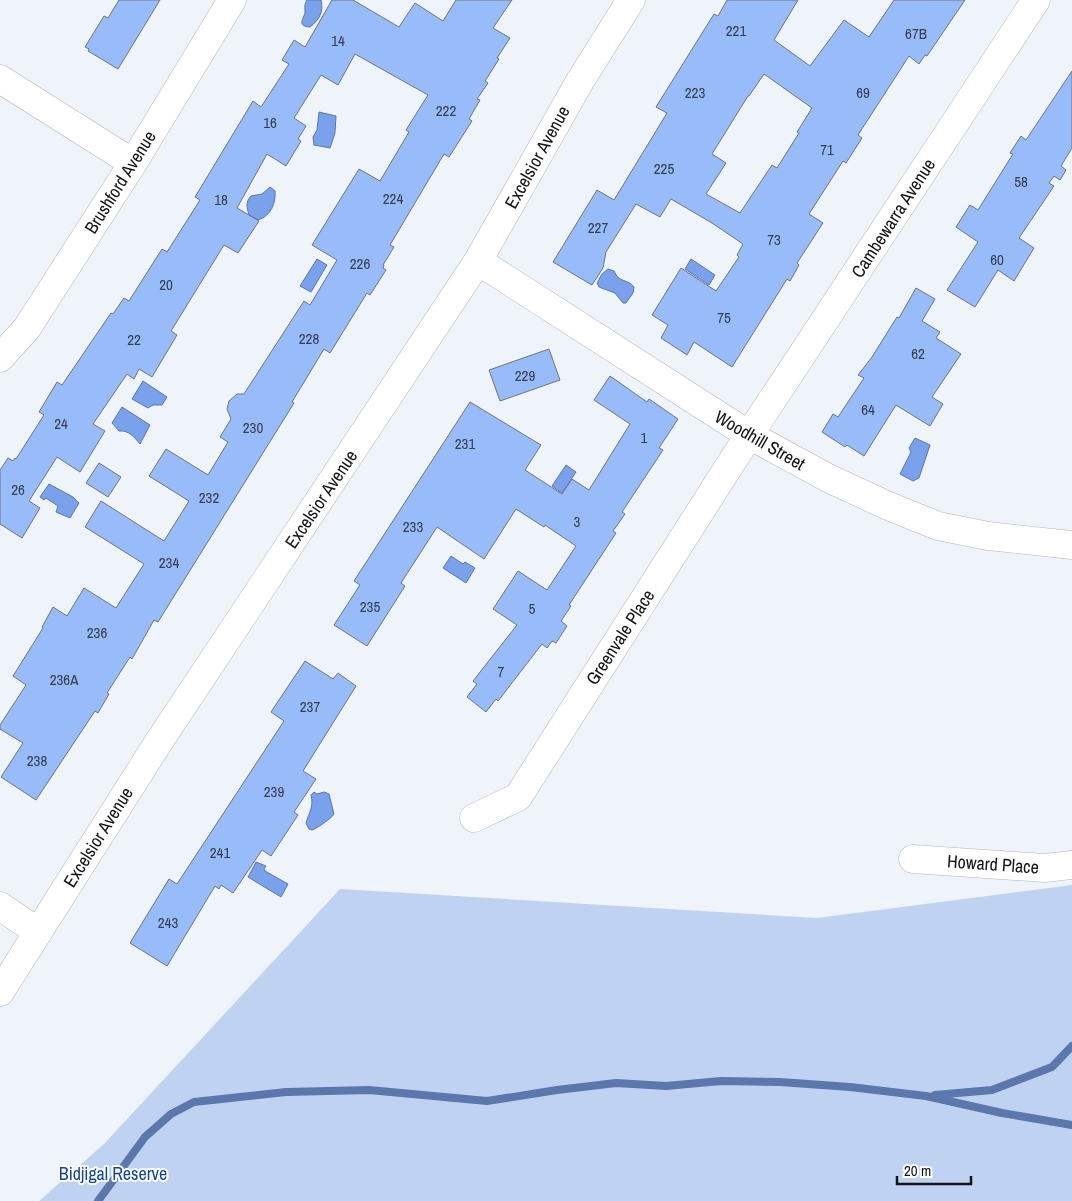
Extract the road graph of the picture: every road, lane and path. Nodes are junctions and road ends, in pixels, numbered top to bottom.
1 (232, 0) edge
2 (631, 0) edge
3 (1036, 0) edge
4 (0, 79) edge
5 (133, 163) junction
6 (478, 262) junction
7 (0, 358) edge
8 (749, 435) junction
9 (1072, 545) edge
10 (474, 818) dead end
11 (913, 859) dead end
12 (1072, 865) edge
13 (0, 906) edge
14 (38, 932) junction
15 (0, 992) edge

1 - 5 street, Brushford Avenue
2 - 6 street, Excelsior Avenue
3 - 8 street, Cambewarra Avenue
4 - 5 street
5 - 7 street, Brushford Avenue
6 - 8 street, Woodhill Street
6 - 14 street, Excelsior Avenue
8 - 9 street, Woodhill Street
8 - 10 street, Greenvale Place
11 - 12 street, Howard Place
13 - 14 street
14 - 15 street, Excelsior Avenue

